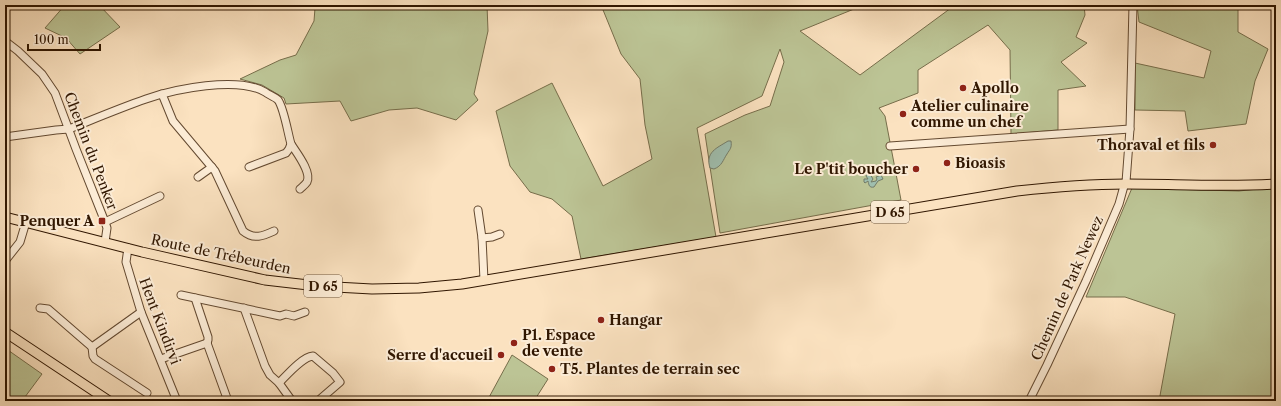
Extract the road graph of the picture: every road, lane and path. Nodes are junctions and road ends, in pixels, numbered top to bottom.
1 (1133, 5) edge
2 (5, 41) edge
3 (162, 94) junction
4 (69, 129) junction
5 (1130, 129) junction
6 (5, 137) edge
7 (291, 144) junction
8 (890, 146) dead end
9 (212, 167) junction
10 (248, 167) dead end
11 (198, 177) dead end
12 (1125, 184) junction
13 (1276, 184) edge
14 (300, 189) dead end
15 (160, 196) dead end
16 (478, 210) dead end
17 (5, 217) edge
18 (26, 222) junction
19 (105, 222) junction
20 (274, 231) dead end
21 (500, 234) dead end
22 (482, 238) junction
23 (105, 242) junction
24 (128, 248) junction
25 (5, 261) edge
26 (484, 280) junction
27 (181, 295) dead end
28 (195, 298) junction
29 (40, 308) dead end
30 (244, 308) junction
31 (141, 312) junction
32 (304, 312) dead end
33 (5, 332) edge
34 (207, 343) junction
35 (92, 347) junction
36 (160, 359) junction
37 (279, 382) junction
38 (147, 393) dead end
39 (109, 401) edge
40 (178, 401) edge
41 (228, 401) edge
42 (292, 401) edge
43 (318, 401) edge
44 (1029, 401) edge

1 - 5 street, Chemin de Park Newez
2 - 4 street, Chemin du Penker
3 - 4 street
3 - 7 street
3 - 9 street
4 - 6 street
4 - 19 street, Chemin du Penker
5 - 8 street
5 - 12 street, Chemin de Park Newez
7 - 10 street
7 - 14 street
9 - 11 street
9 - 20 street
12 - 13 main road, D 65
12 - 26 main road, Route de Trébeurden / D 65
12 - 44 street, Chemin de Park Newez
15 - 19 street
16 - 22 street
17 - 18 main road, Route de Trébeurden / D 65
18 - 23 main road, Route de Trébeurden / D 65
18 - 25 street
19 - 23 street, Chemin du Penker
21 - 22 street
22 - 26 street
23 - 24 main road, Route de Trébeurden / D 65
24 - 26 main road, Route de Trébeurden / D 65
24 - 31 street, Hent Kindirvi
27 - 28 street
28 - 30 street
28 - 34 street
29 - 35 street
30 - 32 street
30 - 37 street
31 - 35 street
31 - 36 street, Hent Kindirvi
33 - 39 main road
34 - 36 street
34 - 41 street
35 - 38 street
36 - 40 street, Hent Kindirvi
37 - 42 street
37 - 43 street

